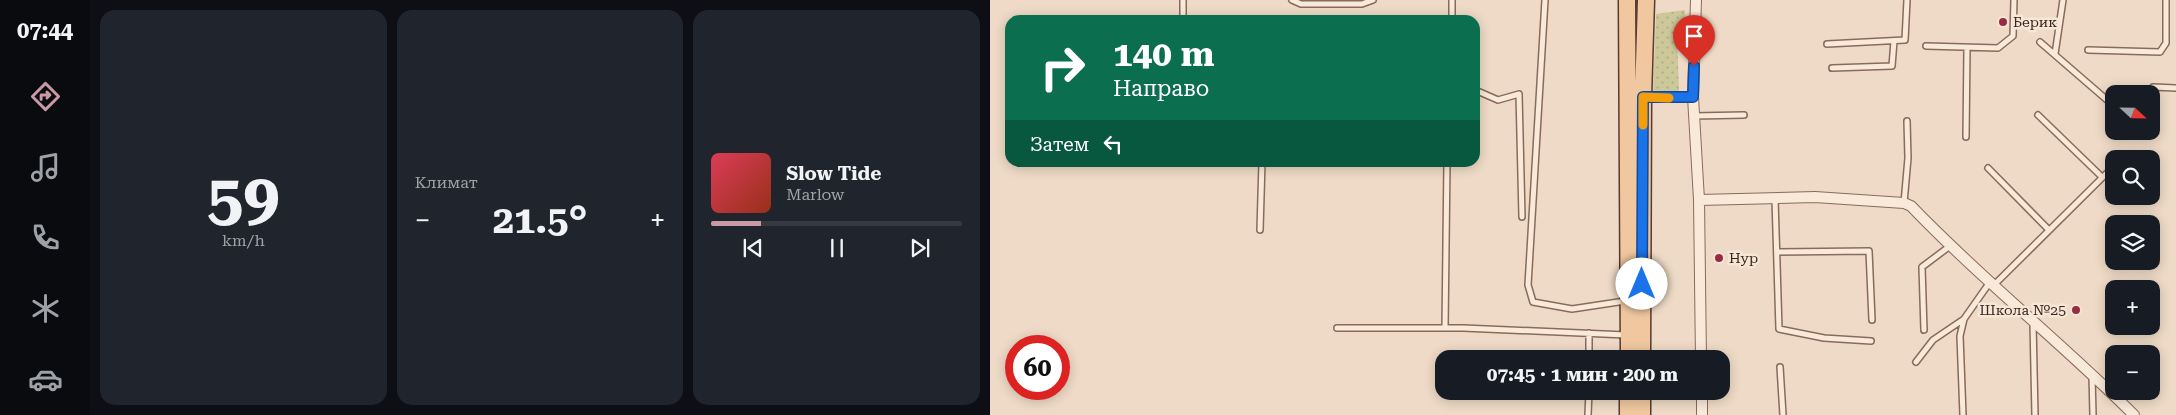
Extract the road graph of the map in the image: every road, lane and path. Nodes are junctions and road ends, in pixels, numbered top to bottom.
1 (1183, 0) edge
2 (1292, 0) edge
3 (1372, 0) edge
4 (1452, 0) edge
5 (1545, 0) edge
6 (1627, 0) edge
7 (1646, 0) edge
8 (1656, 0) edge
9 (1696, 0) edge
10 (1907, 0) edge
11 (2014, 0) edge
12 (2063, 0) edge
13 (2166, 0) edge
14 (1183, 15) edge
15 (1452, 15) edge
16 (1645, 29) junction
17 (1894, 41) junction
18 (2040, 42) dead end
19 (1827, 44) dead end
20 (1926, 46) dead end
21 (1967, 48) junction
22 (2088, 50) dead end
23 (2055, 54) junction
24 (1832, 68) dead end
25 (2160, 88) edge
26 (2176, 88) edge
27 (1480, 92) edge
28 (1643, 97) junction
29 (1693, 97) junction
30 (2105, 98) edge
31 (1744, 115) dead end
32 (2038, 115) dead end
33 (1694, 116) junction
34 (1907, 121) dead end
35 (1966, 137) dead end
36 (1262, 167) edge
37 (1447, 167) edge
38 (1988, 168) dead end
39 (2105, 174) edge
40 (2102, 176) junction
41 (1776, 199) junction
42 (1699, 200) junction
43 (1904, 203) junction
44 (1522, 217) dead end
45 (1260, 230) dead end
46 (2049, 230) junction
47 (1950, 246) junction
48 (1778, 252) junction
49 (1992, 283) junction
50 (1629, 300) junction
51 (1964, 319) junction
52 (1872, 320) dead end
53 (2033, 320) junction
54 (1337, 328) dead end
55 (1445, 328) junction
56 (1924, 330) dead end
57 (1589, 334) junction
58 (1629, 335) junction
59 (1871, 341) dead end
60 (1589, 350) edge
61 (1629, 350) edge
62 (1642, 350) edge
63 (1701, 350) edge
64 (1916, 362) dead end
65 (1780, 367) dead end
66 (2092, 372) junction
67 (1589, 400) edge
68 (1628, 400) edge
69 (1642, 400) edge
70 (1702, 400) edge
71 (1588, 415) edge
72 (1628, 415) edge
73 (1642, 415) edge
74 (1702, 415) edge
75 (1783, 415) edge
76 (1963, 415) edge
77 (2035, 415) edge
78 (2093, 415) edge
79 (2134, 415) edge

1 - 14 lane
2 - 3 lane
4 - 15 lane
5 - 50 lane
6 - 50 main road
7 - 16 main road
8 - 16 main road
9 - 29 street
10 - 17 lane
11 - 21 lane
12 - 23 lane
13 - 22 lane
16 - 28 main road
17 - 19 lane
17 - 24 lane
18 - 23 lane
20 - 21 lane
21 - 35 lane
23 - 30 lane
25 - 26 lane
27 - 44 lane
28 - 29 lane
28 - 62 main road
29 - 33 street
31 - 33 lane
32 - 40 lane
33 - 42 street
34 - 43 lane
36 - 45 lane
37 - 55 lane
38 - 46 lane
39 - 40 lane
40 - 46 lane
41 - 42 street
41 - 43 street
41 - 48 lane
42 - 63 street
43 - 47 street
46 - 49 lane
47 - 49 street
47 - 56 lane
48 - 52 lane
48 - 59 lane
49 - 51 lane
49 - 53 street
50 - 58 main road
51 - 64 lane
51 - 76 lane
53 - 66 street
53 - 77 lane
54 - 55 lane
55 - 57 lane
57 - 58 lane
57 - 60 lane
58 - 61 main road
65 - 75 lane
66 - 78 lane
66 - 79 street
67 - 71 lane
68 - 72 main road
69 - 73 main road
70 - 74 street

